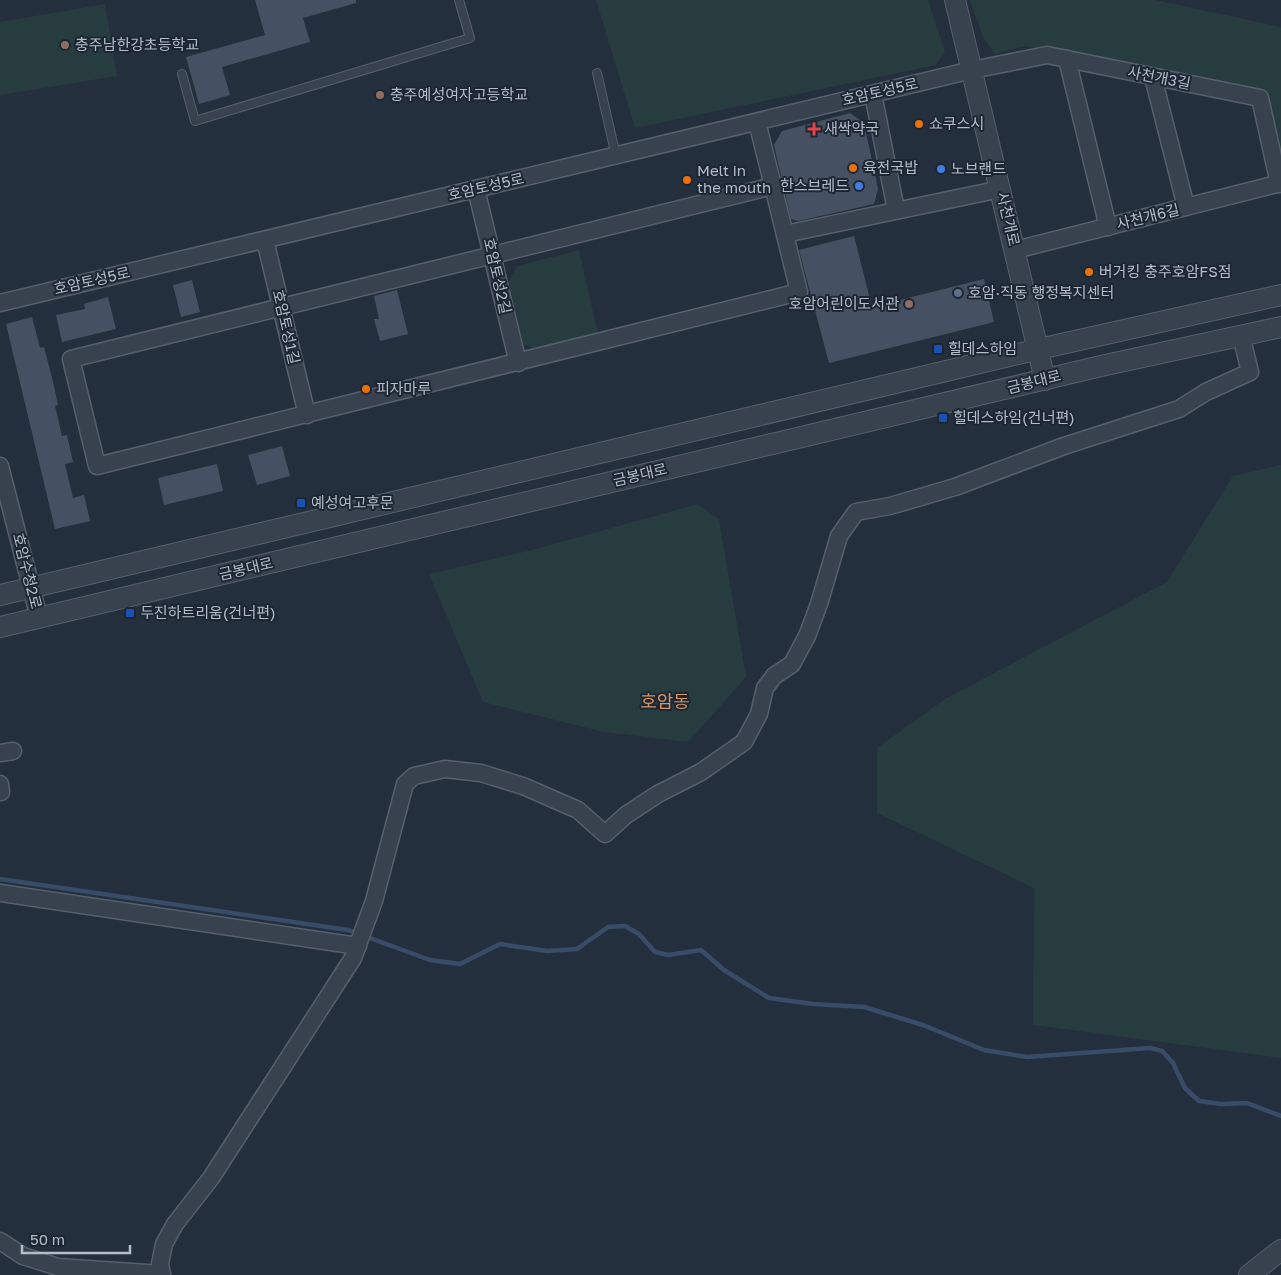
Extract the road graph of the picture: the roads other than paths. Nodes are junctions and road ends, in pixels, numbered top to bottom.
1 (459, 0) edge
2 (955, 0) edge
3 (1067, 59) junction
4 (972, 70) junction
5 (596, 73) dead end
6 (182, 74) dead end
7 (1154, 77) junction
8 (873, 94) junction
9 (757, 122) junction
10 (616, 156) junction
11 (1280, 184) edge
12 (773, 186) junction
13 (476, 189) junction
14 (1000, 189) junction
15 (1186, 207) junction
16 (896, 210) junction
17 (1108, 227) junction
18 (785, 234) junction
19 (265, 240) junction
20 (1015, 250) junction
21 (492, 255) junction
22 (1281, 295) edge
23 (0, 304) edge
24 (282, 307) junction
25 (1281, 327) edge
26 (1241, 335) junction
27 (1039, 349) junction
28 (518, 363) junction
29 (1045, 380) junction
30 (307, 415) junction
31 (0, 466) edge
32 (30, 587) junction
33 (0, 595) edge
34 (39, 618) junction
35 (0, 628) edge
36 (0, 893) edge
37 (358, 946) junction
38 (0, 1241) edge
39 (1281, 1250) edge
40 (162, 1274) edge
41 (1249, 1275) edge

1 - 6 lane
2 - 4 street, 사천개로
3 - 4 street, 사천개3길
3 - 7 street, 사천개3길
3 - 17 street
4 - 8 street, 호암토성5로
4 - 14 street, 사천개로
5 - 10 lane
7 - 11 street, 사천개3길
7 - 15 street
8 - 9 street, 호암토성5로
8 - 16 street
9 - 10 street, 호암토성5로
9 - 12 street
10 - 13 street, 호암토성5로
11 - 15 street, 사천개6길
12 - 18 street
12 - 21 street
13 - 19 street, 호암토성5로
13 - 21 street, 호암토성2길
14 - 16 street
14 - 20 street, 사천개로
15 - 17 street, 사천개6길
16 - 18 street
17 - 20 street, 사천개6길
18 - 28 street
19 - 23 street, 호암토성5로
19 - 24 street, 호암토성1길
20 - 27 street, 사천개로
21 - 24 street
21 - 28 street, 호암토성2길
22 - 27 street, 금봉대로
24 - 30 street, 호암토성1길
24 - 30 street
25 - 26 street, 금봉대로
26 - 29 street, 금봉대로
26 - 37 street
27 - 29 street, 사천개로
27 - 32 street, 금봉대로
28 - 30 street
29 - 34 street, 금봉대로
31 - 32 street, 호암수청2로
32 - 33 street, 금봉대로
32 - 34 street, 호암수청2로
34 - 35 street, 금봉대로
36 - 37 street
37 - 40 street
38 - 40 street
39 - 41 street

